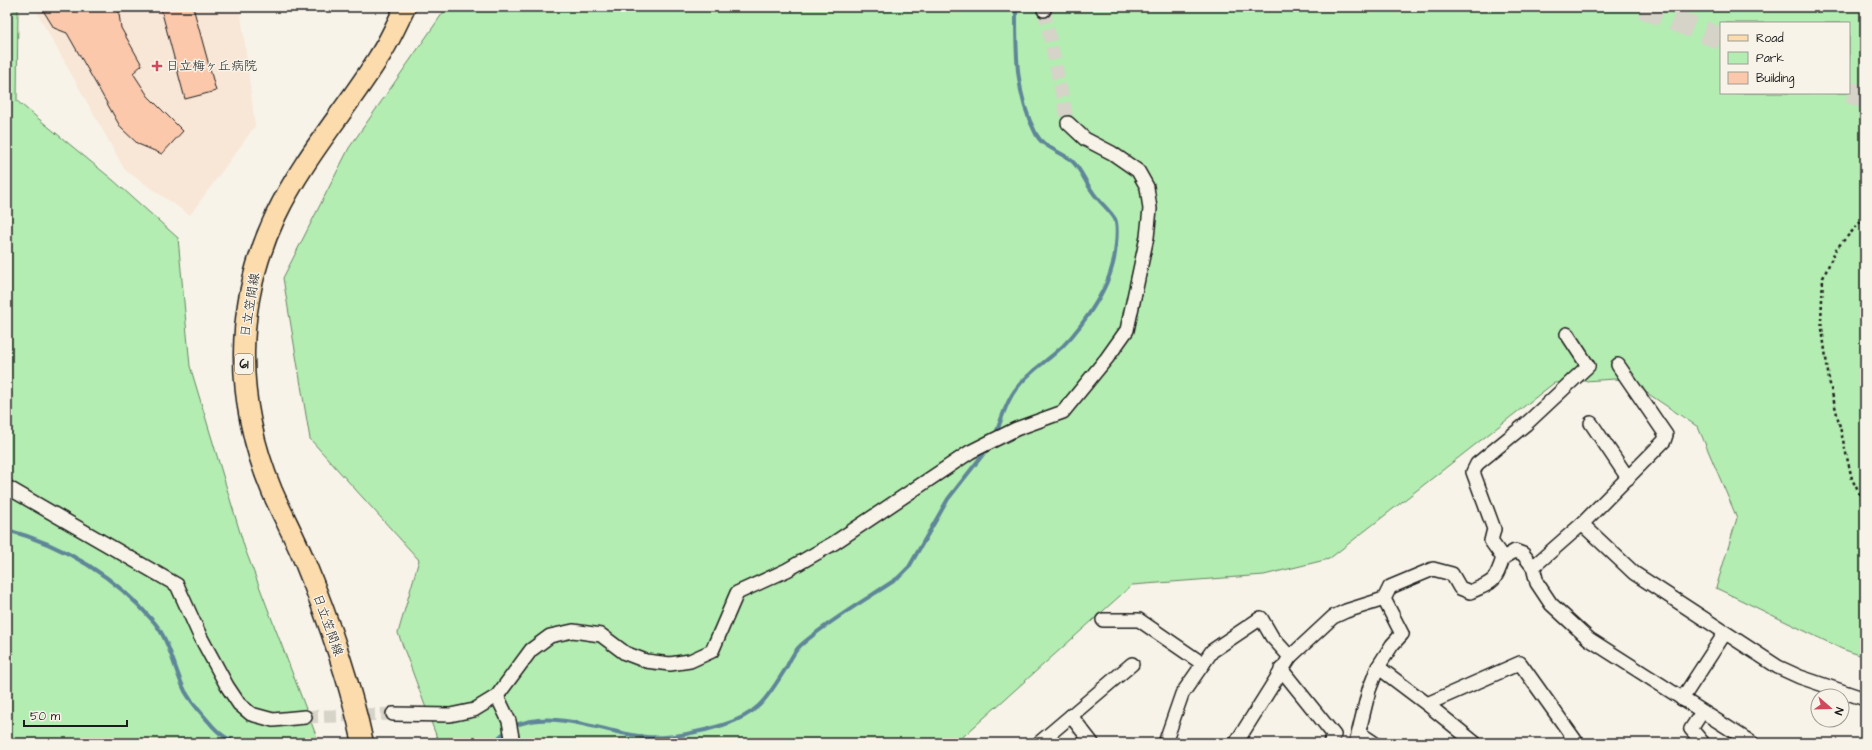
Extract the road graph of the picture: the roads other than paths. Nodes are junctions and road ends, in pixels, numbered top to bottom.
1 (405, 7) edge
2 (1068, 123) tunnel mouth
3 (1567, 334) dead end
4 (1618, 365) dead end
5 (1591, 422) dead end
6 (1628, 478) junction
7 (7, 487) edge
8 (1582, 524) junction
9 (1503, 558) junction
10 (1533, 567) junction
11 (1384, 599) junction
12 (1103, 620) dead end
13 (1724, 633) junction
14 (1290, 656) junction
15 (1132, 664) dead end
16 (1203, 664) junction
17 (1378, 667) junction
18 (1281, 669) junction
19 (497, 696) junction
20 (1682, 699) junction
21 (1865, 699) edge
22 (1427, 704) junction
23 (1702, 712) junction
24 (393, 714) tunnel mouth
25 (1071, 716) junction
26 (305, 717) tunnel mouth
27 (1358, 738) edge
28 (363, 743) edge
29 (513, 743) edge
30 (1039, 743) edge
31 (1092, 743) edge
32 (1165, 743) edge
33 (1236, 743) edge
34 (1330, 743) edge
35 (1374, 743) edge
36 (1475, 743) edge
37 (1577, 743) edge
38 (1703, 743) edge
39 (1752, 743) edge

1 - 28 main road, 日立笠間線 / 61
2 - 19 street
3 - 9 street
4 - 6 street
5 - 6 street
6 - 8 street
7 - 26 street
8 - 10 street
8 - 13 street
9 - 10 street
9 - 11 street
10 - 20 street
11 - 14 street
11 - 17 street
12 - 16 street
13 - 20 street
13 - 21 street
14 - 16 street
14 - 18 street
15 - 25 street
16 - 32 street
17 - 22 street
17 - 27 street
18 - 33 street
18 - 34 street
19 - 24 street
19 - 29 street
20 - 23 street
22 - 36 street
22 - 37 street
23 - 38 street
23 - 39 street
25 - 30 street
25 - 31 street
27 - 35 street

